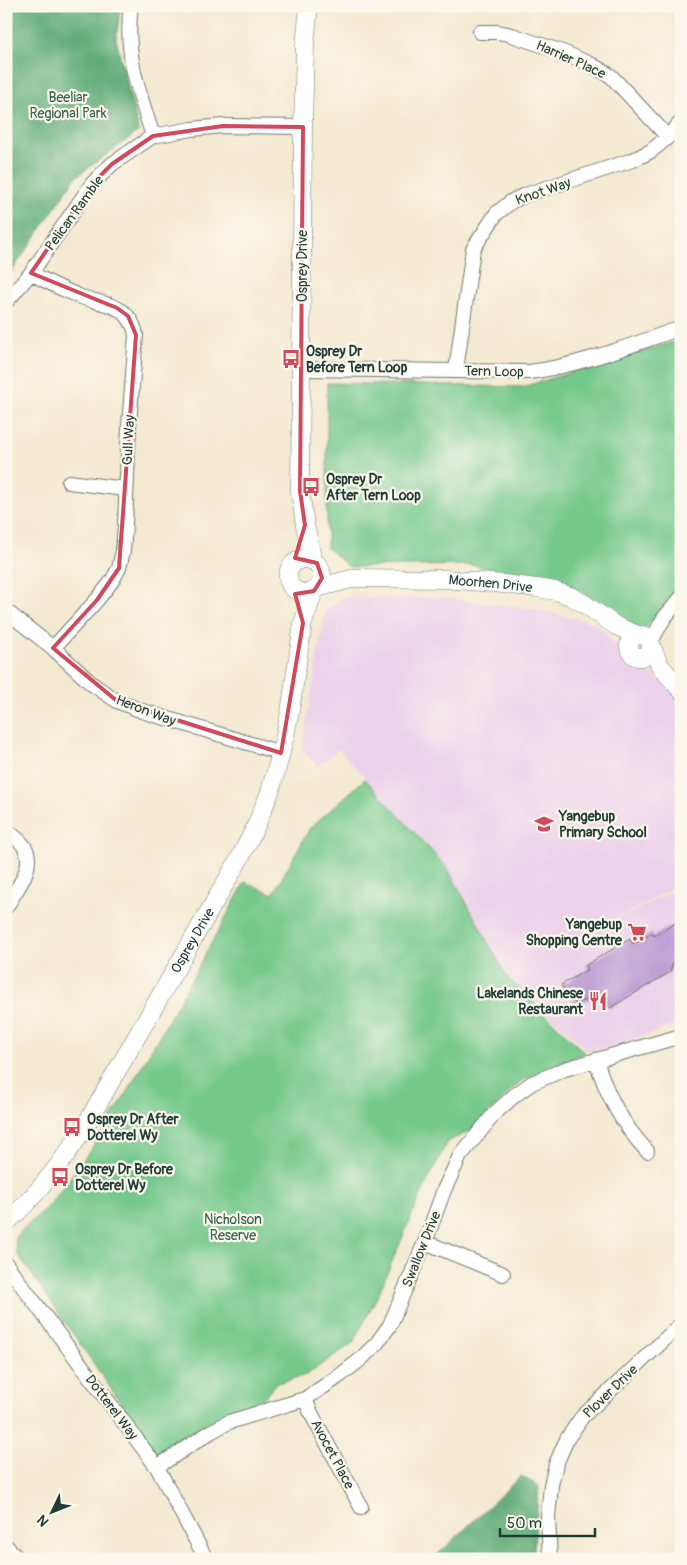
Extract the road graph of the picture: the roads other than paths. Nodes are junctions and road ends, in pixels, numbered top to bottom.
1 (131, 6) edge
2 (309, 6) edge
3 (480, 32) dead end
4 (681, 122) edge
5 (303, 128) junction
6 (153, 136) junction
7 (668, 137) junction
8 (31, 273) junction
9 (6, 302) edge
10 (681, 328) edge
11 (302, 369) junction
12 (456, 370) junction
13 (69, 482) dead end
14 (125, 488) junction
15 (305, 525) junction
16 (293, 563) junction
17 (316, 563) junction
18 (356, 578) junction
19 (294, 589) junction
20 (316, 589) junction
21 (681, 598) edge
22 (6, 611) edge
23 (303, 623) junction
24 (642, 643) junction
25 (52, 648) junction
26 (681, 690) edge
27 (281, 753) junction
28 (6, 830) edge
29 (6, 907) edge
30 (681, 1036) edge
31 (596, 1060) junction
32 (647, 1152) dead end
33 (6, 1223) edge
34 (425, 1242) junction
35 (6, 1264) edge
36 (503, 1274) dead end
37 (681, 1324) edge
38 (305, 1400) junction
39 (156, 1467) junction
40 (361, 1507) dead end
41 (6, 1546) edge
42 (204, 1558) edge
43 (18, 1559) edge
44 (550, 1559) edge

1 - 6 street
2 - 5 street, Osprey Drive
3 - 7 street, Harrier Place
4 - 7 street, Knot Way
5 - 6 street, Pelican Ramble
5 - 11 street, Osprey Drive
6 - 8 street, Pelican Ramble
7 - 12 street, Knot Way
8 - 9 street, Pelican Ramble
8 - 14 street, Gull Way
10 - 12 street, Tern Loop
11 - 12 street, Tern Loop
11 - 15 street, Osprey Drive
13 - 14 street
14 - 25 street, Gull Way
15 - 16 street, Osprey Drive
15 - 17 street, Osprey Drive
16 - 17 street
16 - 19 street
17 - 18 street, Moorhen Drive
17 - 20 street
18 - 20 street, Moorhen Drive
18 - 24 street, Moorhen Drive
19 - 20 street
19 - 23 street, Osprey Drive
20 - 23 street, Osprey Drive
21 - 24 street
22 - 25 street, Heron Way
23 - 27 street, Osprey Drive
24 - 26 street, Moorhen Drive
25 - 27 street, Heron Way
27 - 33 street, Osprey Drive
28 - 29 street
30 - 31 street, Swallow Drive
31 - 32 street
31 - 34 street, Swallow Drive
34 - 36 street
34 - 38 street, Swallow Drive
35 - 39 street, Dotterel Way
37 - 44 street, Plover Drive
38 - 39 street, Swallow Drive
38 - 40 street, Avocet Place
39 - 42 street, Dotterel Way
41 - 43 street

